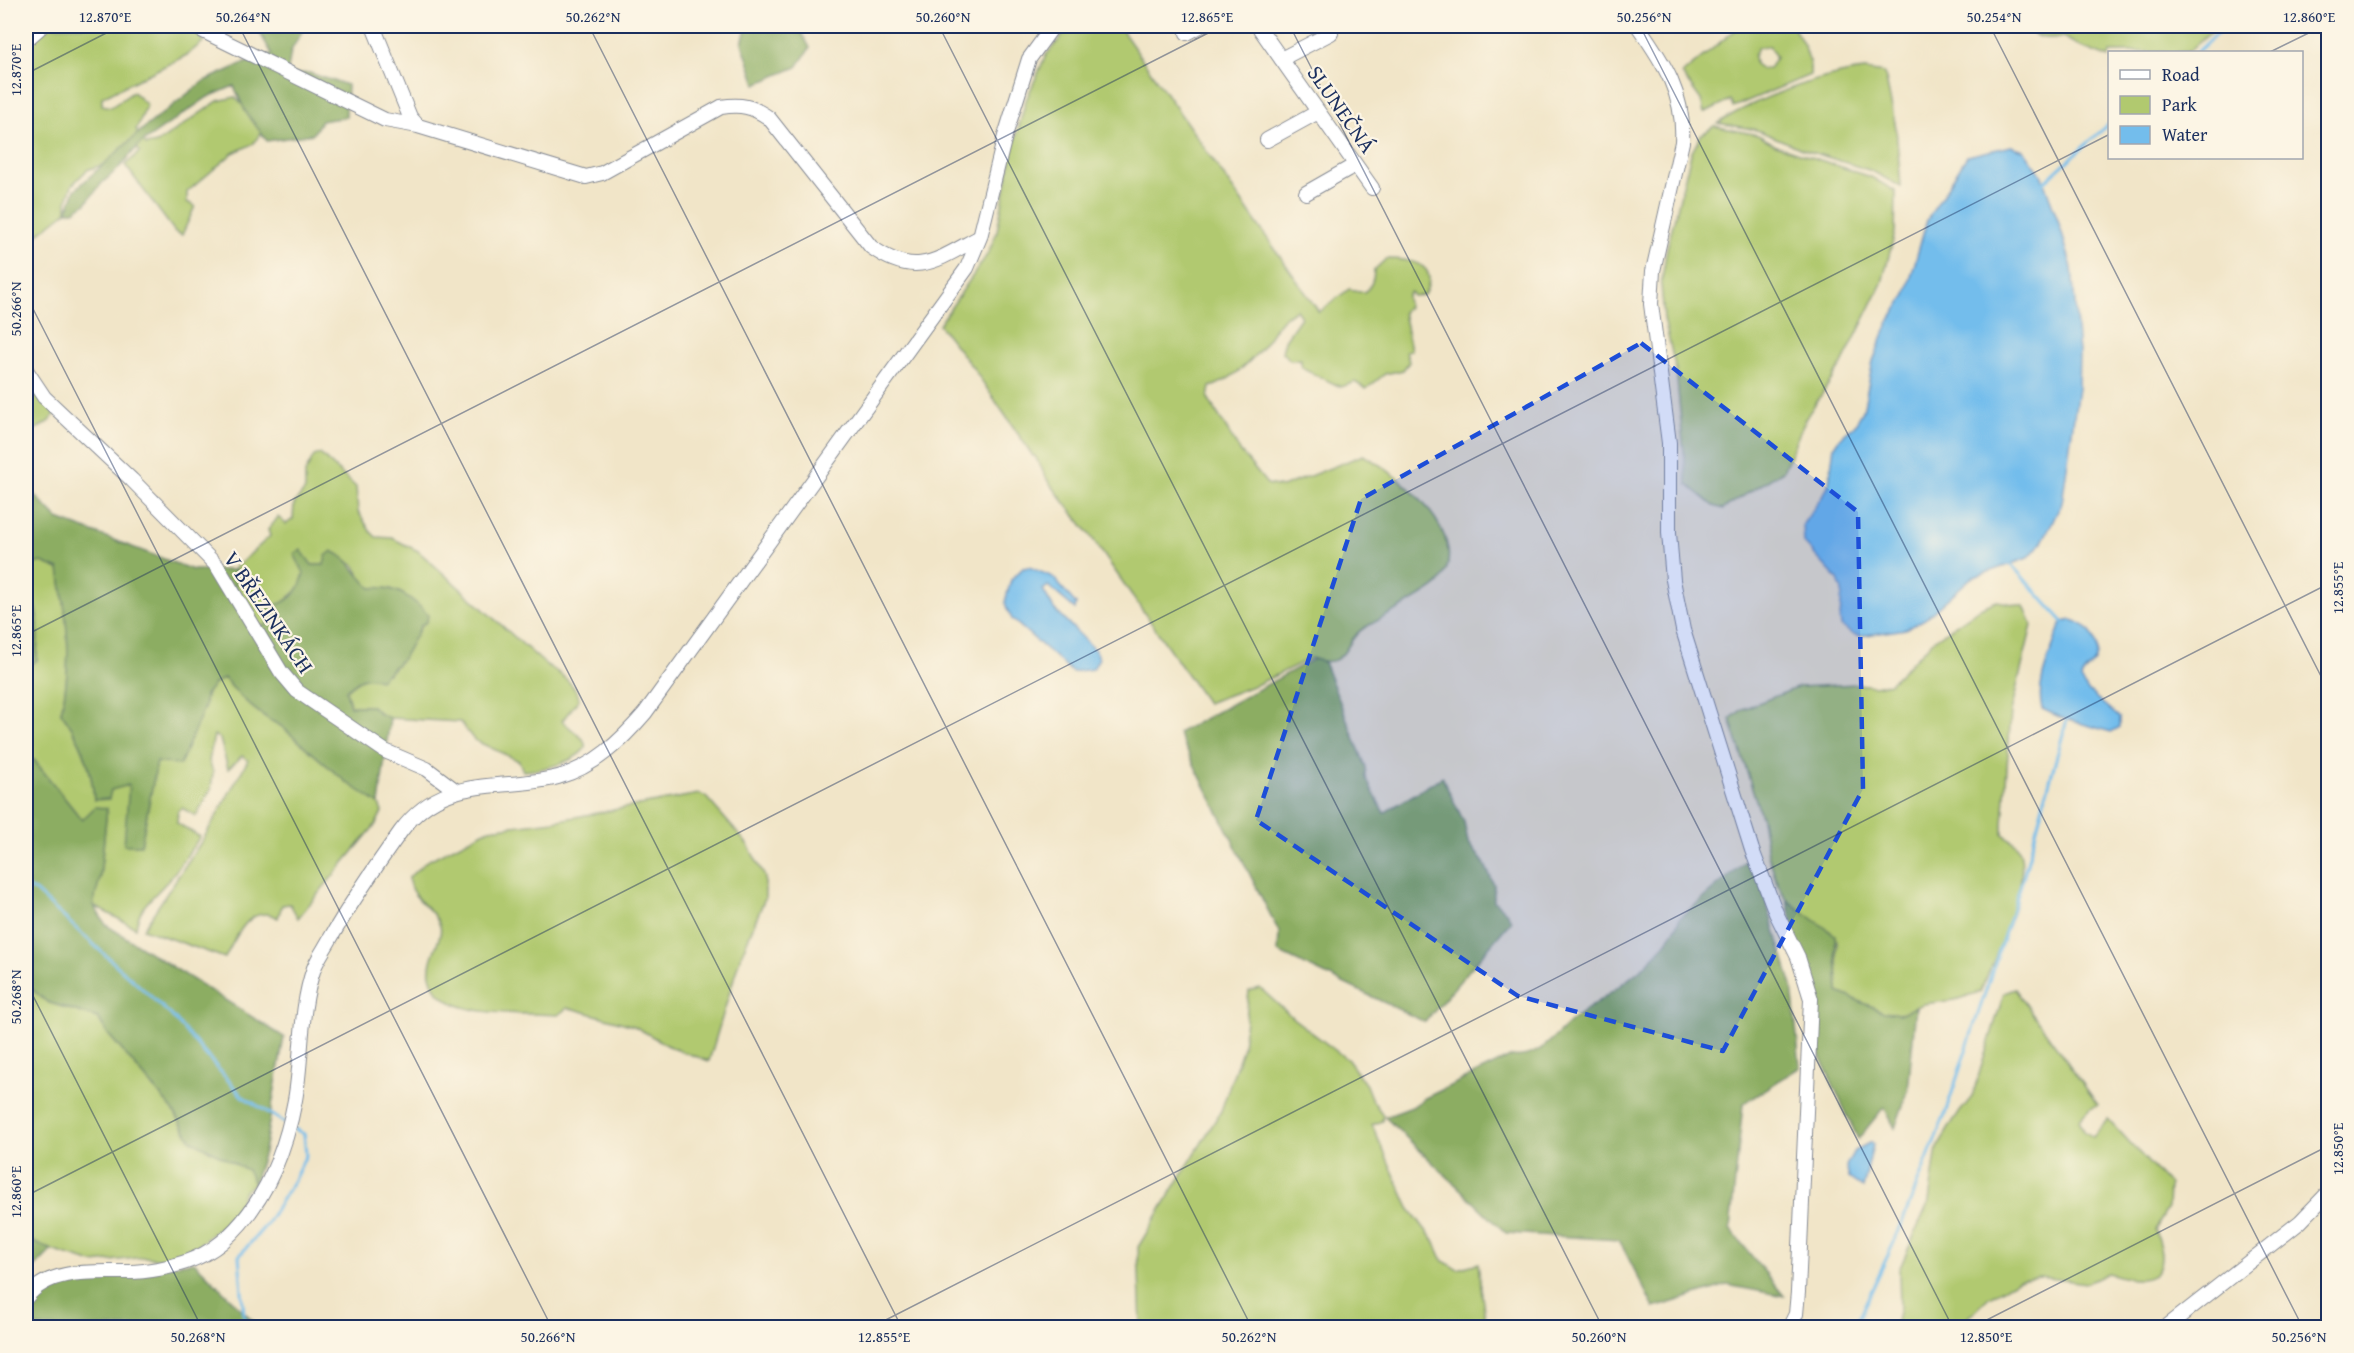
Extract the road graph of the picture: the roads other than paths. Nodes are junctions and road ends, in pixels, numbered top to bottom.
1 (42, 26) edge
2 (193, 26) edge
3 (373, 26) edge
4 (1053, 26) edge
5 (1200, 26) edge
6 (1258, 26) edge
7 (1638, 26) edge
8 (1187, 33) dead end
9 (1331, 33) dead end
10 (26, 40) edge
11 (1281, 59) junction
12 (1318, 112) junction
13 (418, 126) junction
14 (1267, 140) dead end
15 (1355, 165) junction
16 (1371, 188) dead end
17 (1306, 193) dead end
18 (980, 237) junction
19 (26, 370) edge
20 (456, 790) junction
21 (2328, 1193) edge
22 (26, 1298) edge
23 (1790, 1328) edge
24 (2165, 1328) edge

1 - 10 street
2 - 13 street
3 - 13 street
4 - 18 street
5 - 8 street
6 - 11 street, SLUNEČNÁ
7 - 23 street
9 - 11 street
11 - 12 street, SLUNEČNÁ
12 - 14 street
12 - 15 street, SLUNEČNÁ
13 - 18 street
15 - 16 street, SLUNEČNÁ
15 - 17 street
18 - 20 street
19 - 20 street, V BŘEZINKÁCH
20 - 22 street
21 - 24 street

